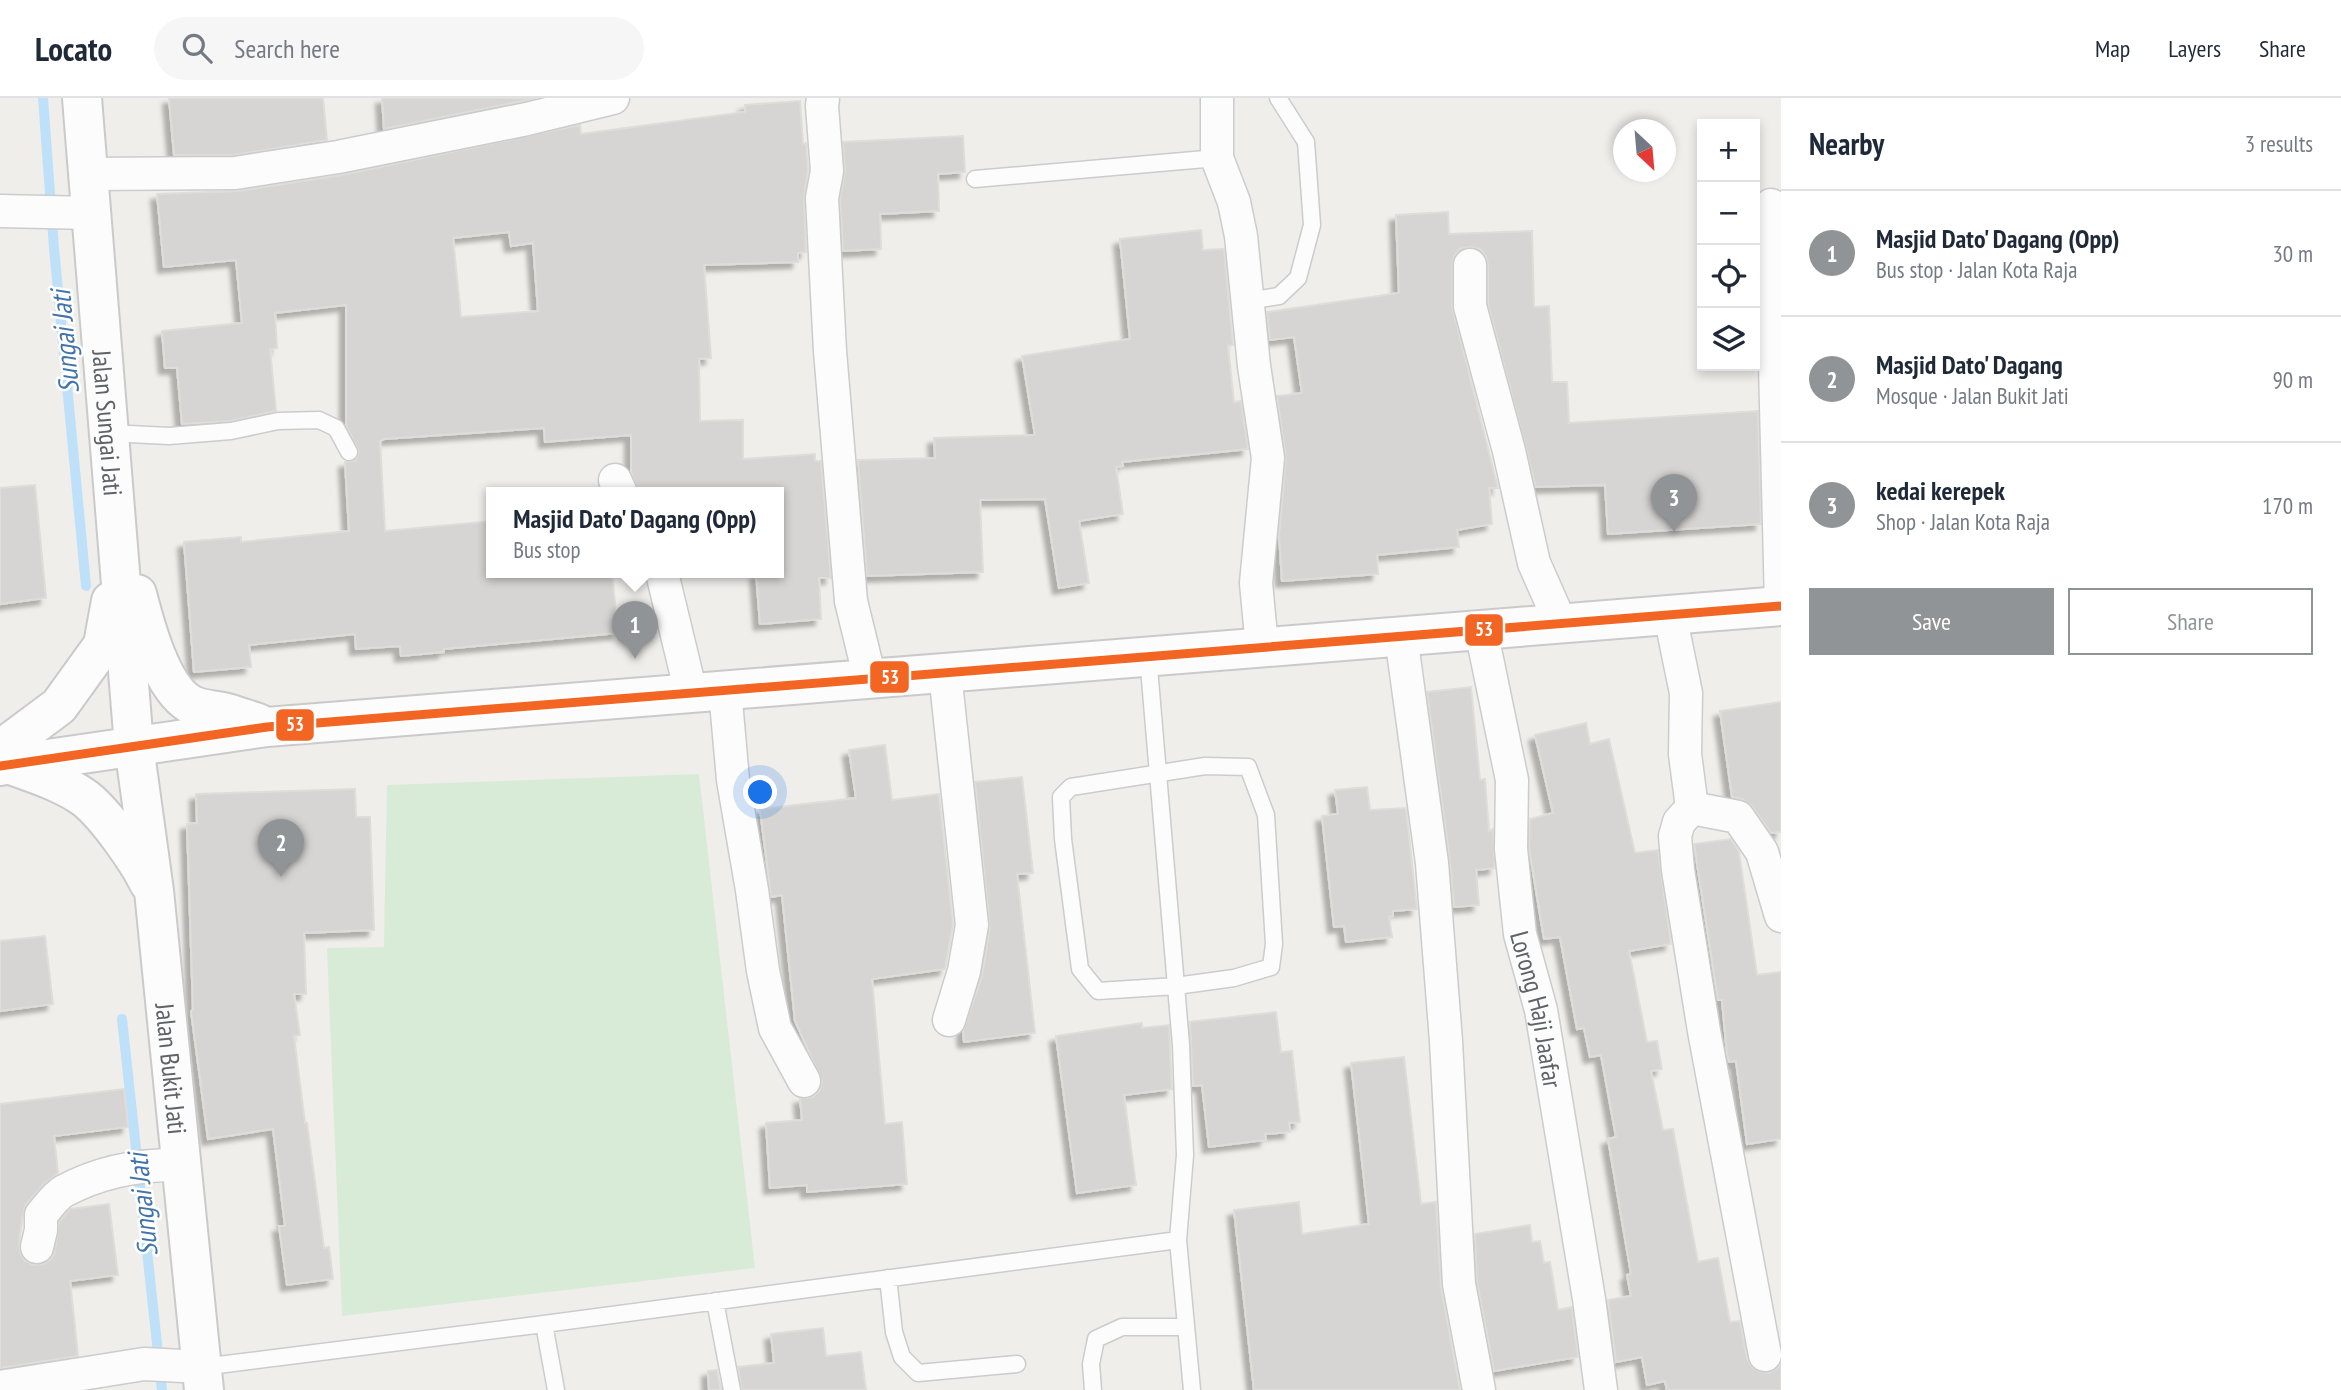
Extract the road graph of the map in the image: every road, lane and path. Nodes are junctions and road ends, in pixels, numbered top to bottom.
1 (82, 98) edge
2 (613, 98) edge
3 (823, 98) edge
4 (1217, 98) edge
5 (1279, 98) edge
6 (1217, 158) junction
7 (88, 174) junction
8 (975, 178) dead end
9 (1771, 205) dead end
10 (0, 211) edge
11 (65, 212) junction
12 (1470, 265) dead end
13 (1247, 302) junction
14 (109, 433) junction
15 (349, 453) dead end
16 (118, 549) junction
17 (664, 578) edge
18 (1781, 606) edge
19 (1671, 615) junction
20 (1561, 624) junction
21 (1481, 630) junction
22 (1401, 636) junction
23 (1262, 647) junction
24 (1148, 656) junction
25 (945, 673) junction
26 (870, 679) junction
27 (708, 691) junction
28 (267, 726) junction
29 (134, 746) junction
30 (3, 760) edge
31 (1159, 772) junction
32 (1692, 808) junction
33 (154, 891) junction
34 (1781, 916) edge
35 (1176, 986) junction
36 (949, 1020) dead end
37 (804, 1081) dead end
38 (149, 1166) junction
39 (1178, 1240) junction
40 (37, 1247) dead end
41 (888, 1278) junction
42 (715, 1301) junction
43 (544, 1324) junction
44 (1186, 1327) junction
45 (1765, 1355) dead end
46 (1017, 1364) dead end
47 (194, 1374) edge
48 (0, 1387) edge
49 (556, 1390) edge
50 (732, 1390) edge
51 (1093, 1390) edge
52 (1192, 1390) edge
53 (1479, 1390) edge
54 (1601, 1390) edge

1 - 7 main road, Jalan Sungai Jati
2 - 7 street
3 - 26 street
4 - 6 street
5 - 13 lane
6 - 8 lane
6 - 13 street
7 - 11 main road, Jalan Sungai Jati
9 - 18 street
10 - 11 street
11 - 14 main road, Jalan Sungai Jati
12 - 20 street
13 - 23 street
14 - 15 lane
14 - 16 main road, Jalan Sungai Jati
16 - 28 main road
16 - 29 main road, Jalan Sungai Jati
16 - 30 main road
17 - 27 street
18 - 19 main road
19 - 20 main road
19 - 32 street
20 - 21 main road
21 - 22 main road
21 - 54 street, Lorong Haji Jaafar
22 - 23 main road
22 - 53 street
23 - 24 main road
24 - 25 main road
24 - 31 lane
25 - 26 main road
25 - 36 street
26 - 27 main road
27 - 28 main road
27 - 37 street
28 - 29 main road
29 - 30 main road
29 - 33 main road, Jalan Bukit Jati
30 - 33 main road
31 - 35 lane
31 - 35 lane
31 - 35 lane
32 - 34 street
32 - 45 street
33 - 38 main road, Jalan Bukit Jati
35 - 39 lane
38 - 40 street
38 - 47 main road, Jalan Bukit Jati
39 - 41 lane
39 - 44 lane
41 - 42 lane
41 - 46 lane
42 - 43 lane
42 - 50 lane
43 - 47 lane
43 - 49 lane
44 - 51 lane
44 - 52 lane
47 - 48 street

